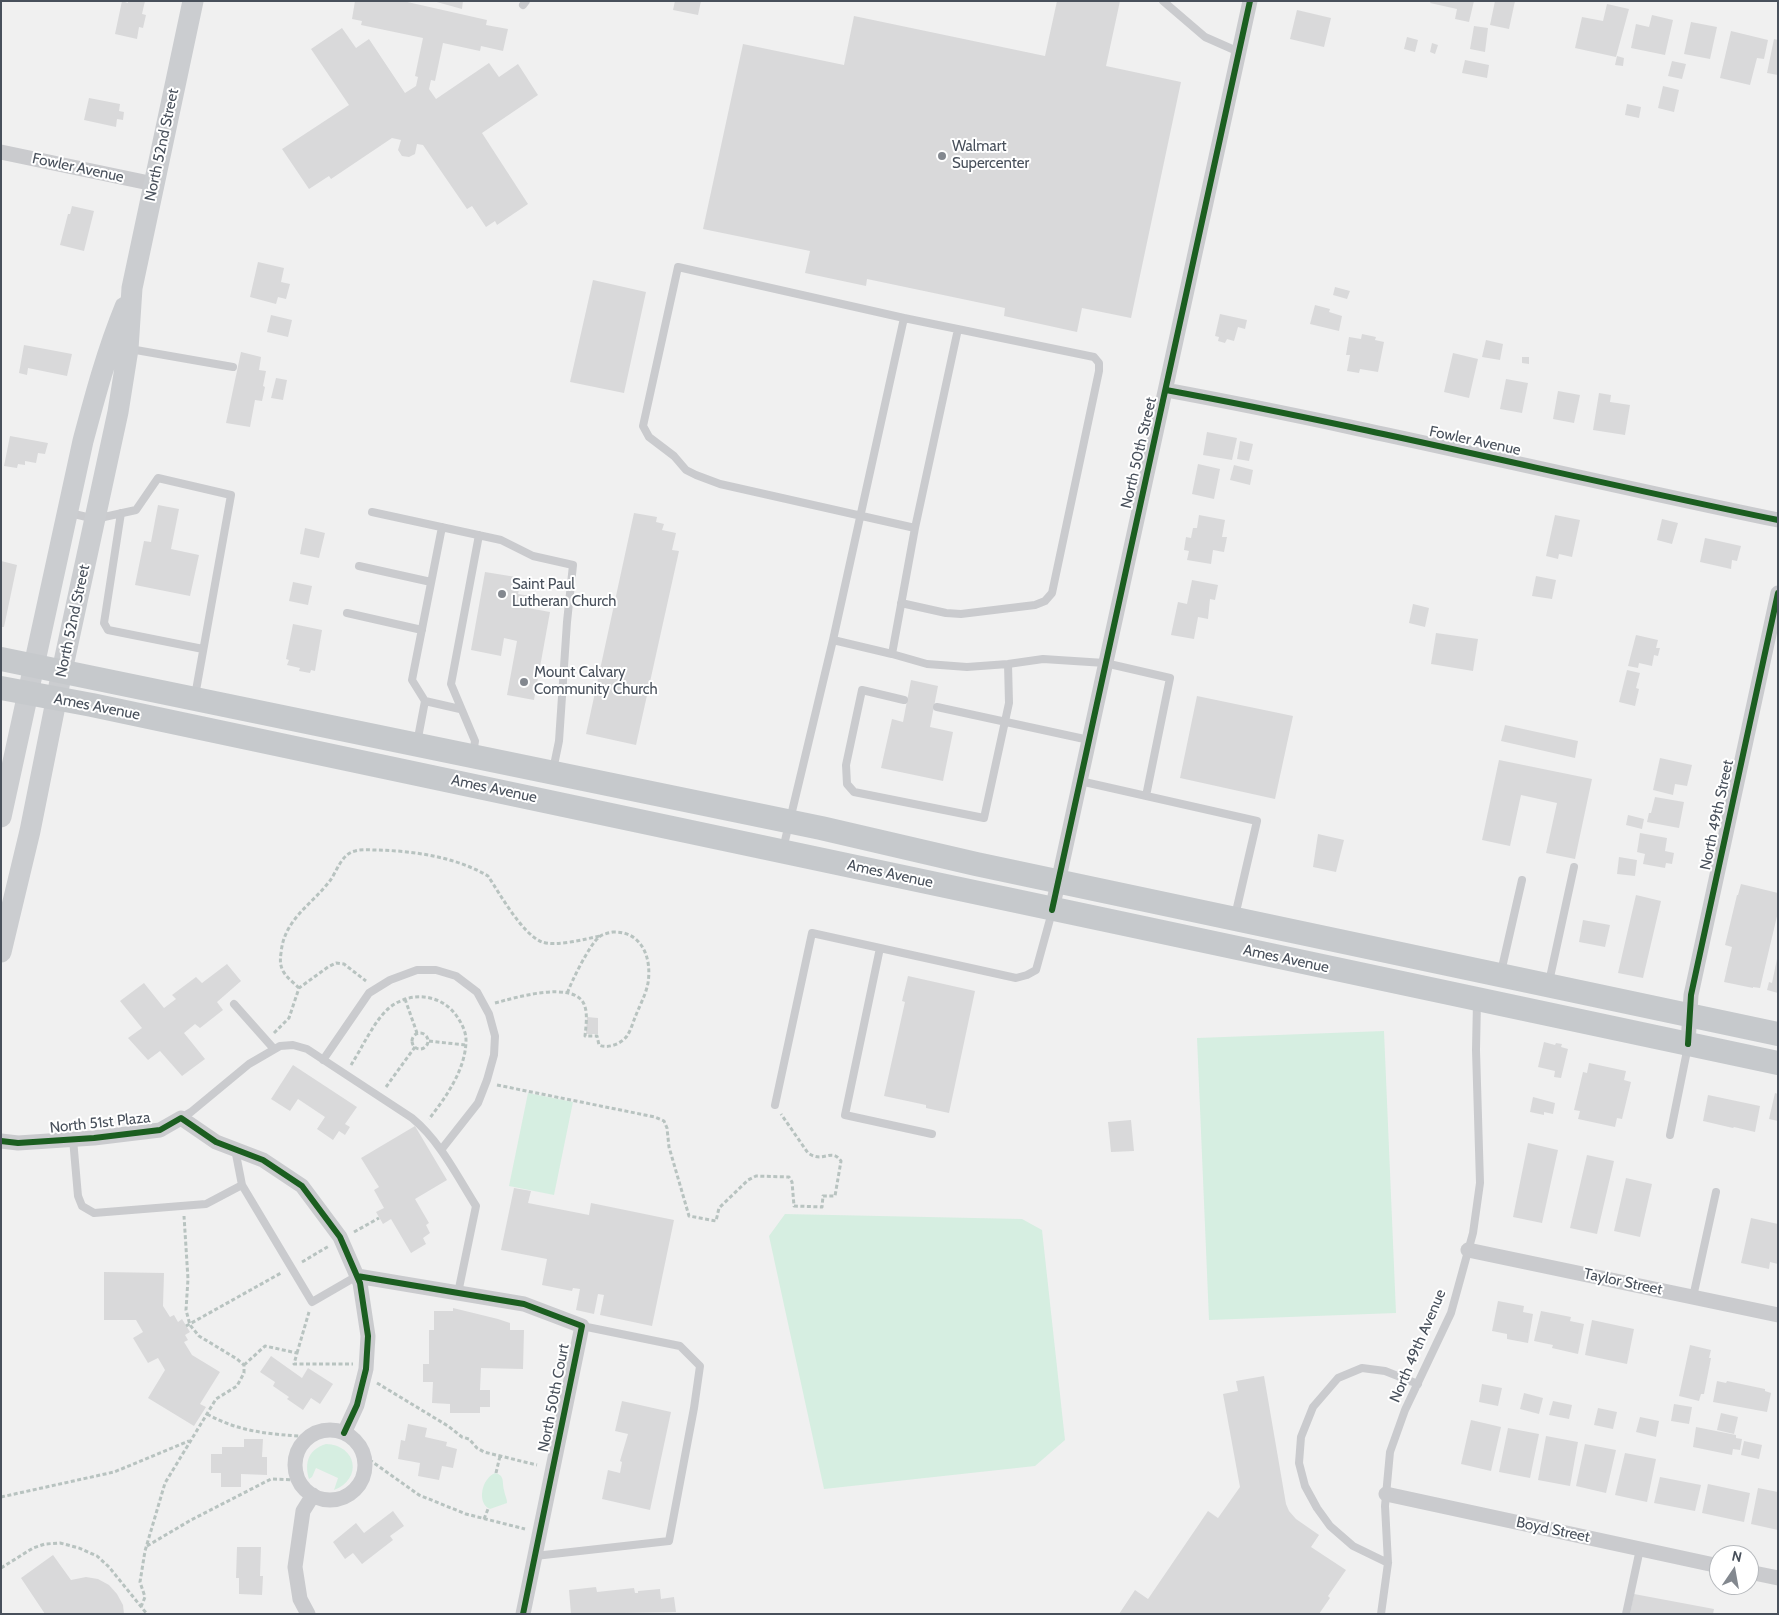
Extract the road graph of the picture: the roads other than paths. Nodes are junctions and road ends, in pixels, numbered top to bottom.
1 (193, 1) edge
2 (1163, 1) edge
3 (1250, 1) edge
4 (1239, 52) junction
5 (1, 152) edge
6 (154, 184) junction
7 (132, 288) junction
8 (904, 318) junction
9 (958, 329) junction
10 (128, 348) junction
11 (233, 367) dead end
12 (1166, 390) junction
13 (68, 512) junction
14 (372, 512) dead end
15 (121, 513) junction
16 (859, 515) junction
17 (95, 519) junction
18 (1778, 520) edge
19 (442, 527) junction
20 (915, 528) junction
21 (479, 535) junction
22 (359, 566) dead end
23 (431, 582) junction
24 (1778, 593) edge
25 (901, 603) junction
26 (347, 613) dead end
27 (422, 630) junction
28 (833, 640) junction
29 (203, 649) junction
30 (892, 654) junction
31 (1, 659) edge
32 (1105, 663) junction
33 (1008, 664) junction
34 (34, 666) junction
35 (62, 671) junction
36 (1, 688) edge
37 (28, 693) junction
38 (56, 698) junction
39 (194, 698) junction
40 (904, 700) dead end
41 (425, 701) junction
42 (937, 707) dead end
43 (460, 709) junction
44 (1005, 722) junction
45 (1089, 740) junction
46 (473, 756) junction
47 (430, 758) junction
48 (552, 772) junction
49 (1080, 782) junction
50 (1146, 796) junction
51 (1, 817) edge
52 (789, 822) junction
53 (783, 851) junction
54 (1574, 867) dead end
55 (1522, 880) dead end
56 (1059, 881) junction
57 (1052, 910) junction
58 (1235, 918) junction
59 (880, 948) junction
60 (1, 952) edge
61 (1500, 974) junction
62 (1548, 984) junction
63 (1477, 999) junction
64 (234, 1004) dead end
65 (1691, 1015) junction
66 (1778, 1034) edge
67 (1688, 1044) junction
68 (274, 1049) junction
69 (323, 1060) junction
70 (1778, 1063) edge
71 (775, 1105) road end
72 (181, 1118) junction
73 (932, 1134) dead end
74 (1670, 1135) dead end
75 (73, 1139) junction
76 (1, 1141) edge
77 (235, 1149) junction
78 (441, 1150) junction
79 (242, 1185) junction
80 (1716, 1192) dead end
81 (1468, 1250) junction
82 (357, 1276) junction
83 (458, 1293) junction
84 (1693, 1297) junction
85 (1778, 1315) edge
86 (582, 1326) junction
87 (1418, 1384) junction
88 (344, 1433) junction
89 (1386, 1494) junction
90 (313, 1495) junction
91 (1640, 1549) junction
92 (535, 1556) junction
93 (1388, 1562) junction
94 (1709, 1564) edge
95 (1759, 1574) edge
96 (1778, 1578) edge
97 (308, 1614) edge
98 (523, 1614) edge
99 (1381, 1614) edge
100 (1626, 1614) edge

1 - 6 main road, North 52nd Street
2 - 4 lane
3 - 4 street, North 50th Street
4 - 12 street, North 50th Street
5 - 6 street, Fowler Avenue
6 - 7 main road, North 52nd Street
7 - 10 main road, North 52nd Street
7 - 13 main road, North 52nd Street
8 - 9 lane
8 - 16 lane
8 - 16 lane
9 - 20 lane
9 - 25 lane
10 - 11 lane
10 - 17 main road, North 52nd Street
12 - 18 street, Fowler Avenue
12 - 32 street, North 50th Street
13 - 17 lane
13 - 34 main road, North 52nd Street
14 - 19 lane
15 - 17 lane
15 - 29 lane
15 - 29 lane
16 - 20 lane
16 - 28 lane
17 - 35 main road, North 52nd Street
19 - 21 lane
19 - 23 lane
20 - 25 lane
21 - 43 lane
21 - 48 lane
22 - 23 lane
23 - 27 lane
24 - 65 street, North 49th Street
25 - 30 lane
26 - 27 lane
27 - 41 lane
28 - 30 lane
28 - 52 lane
29 - 39 lane
30 - 33 lane
31 - 34 main road, Ames Avenue
32 - 33 lane
32 - 45 street, North 50th Street
32 - 50 lane
33 - 44 lane
34 - 35 main road, Ames Avenue
34 - 37 main road, North 52nd Street
35 - 38 main road, North 52nd Street
35 - 39 main road, Ames Avenue
36 - 37 main road, Ames Avenue
37 - 38 main road, Ames Avenue
37 - 51 main road, North 52nd Street
38 - 47 main road, Ames Avenue
38 - 60 main road, North 52nd Street
39 - 47 main road, Ames Avenue
40 - 44 lane
41 - 43 lane
41 - 47 lane
42 - 44 lane
43 - 46 lane
44 - 45 lane
45 - 49 street, North 50th Street
46 - 47 main road, Ames Avenue
46 - 48 main road, Ames Avenue
47 - 53 main road, Ames Avenue
48 - 52 main road, Ames Avenue
49 - 50 lane
49 - 56 street, North 50th Street
50 - 58 lane
52 - 53 lane
52 - 56 main road, Ames Avenue
53 - 57 main road, Ames Avenue
54 - 62 lane
55 - 61 lane
56 - 57 street, North 50th Street
56 - 58 main road, Ames Avenue
57 - 59 lane
57 - 63 main road, Ames Avenue
58 - 61 main road, Ames Avenue
59 - 71 lane
59 - 73 lane
61 - 62 main road, Ames Avenue
62 - 65 main road, Ames Avenue
63 - 67 main road, Ames Avenue
63 - 81 lane, North 49th Avenue
64 - 68 lane
65 - 66 main road, Ames Avenue
65 - 67 street, North 49th Street
67 - 70 main road, Ames Avenue
67 - 74 lane
68 - 69 lane
68 - 72 lane
69 - 78 lane
69 - 78 lane
72 - 75 street, North 51st Plaza
72 - 77 street
75 - 76 street, North 51st Plaza
75 - 79 lane
77 - 79 lane
77 - 82 street
78 - 83 lane
79 - 82 lane
80 - 84 lane
81 - 84 street, Taylor Street
81 - 87 lane, North 49th Avenue
82 - 83 street, North 50th Court
82 - 88 street
83 - 86 street, North 50th Court
84 - 85 street, Taylor Street
86 - 92 street, North 50th Court
86 - 92 lane
87 - 89 lane, North 49th Avenue
87 - 93 lane
88 - 90 street
88 - 90 street
89 - 91 street, Boyd Street
89 - 93 lane, North 49th Avenue
90 - 97 street
91 - 94 street, Boyd Street
91 - 100 lane
92 - 98 street, North 50th Court
93 - 99 lane, North 49th Avenue
95 - 96 street

